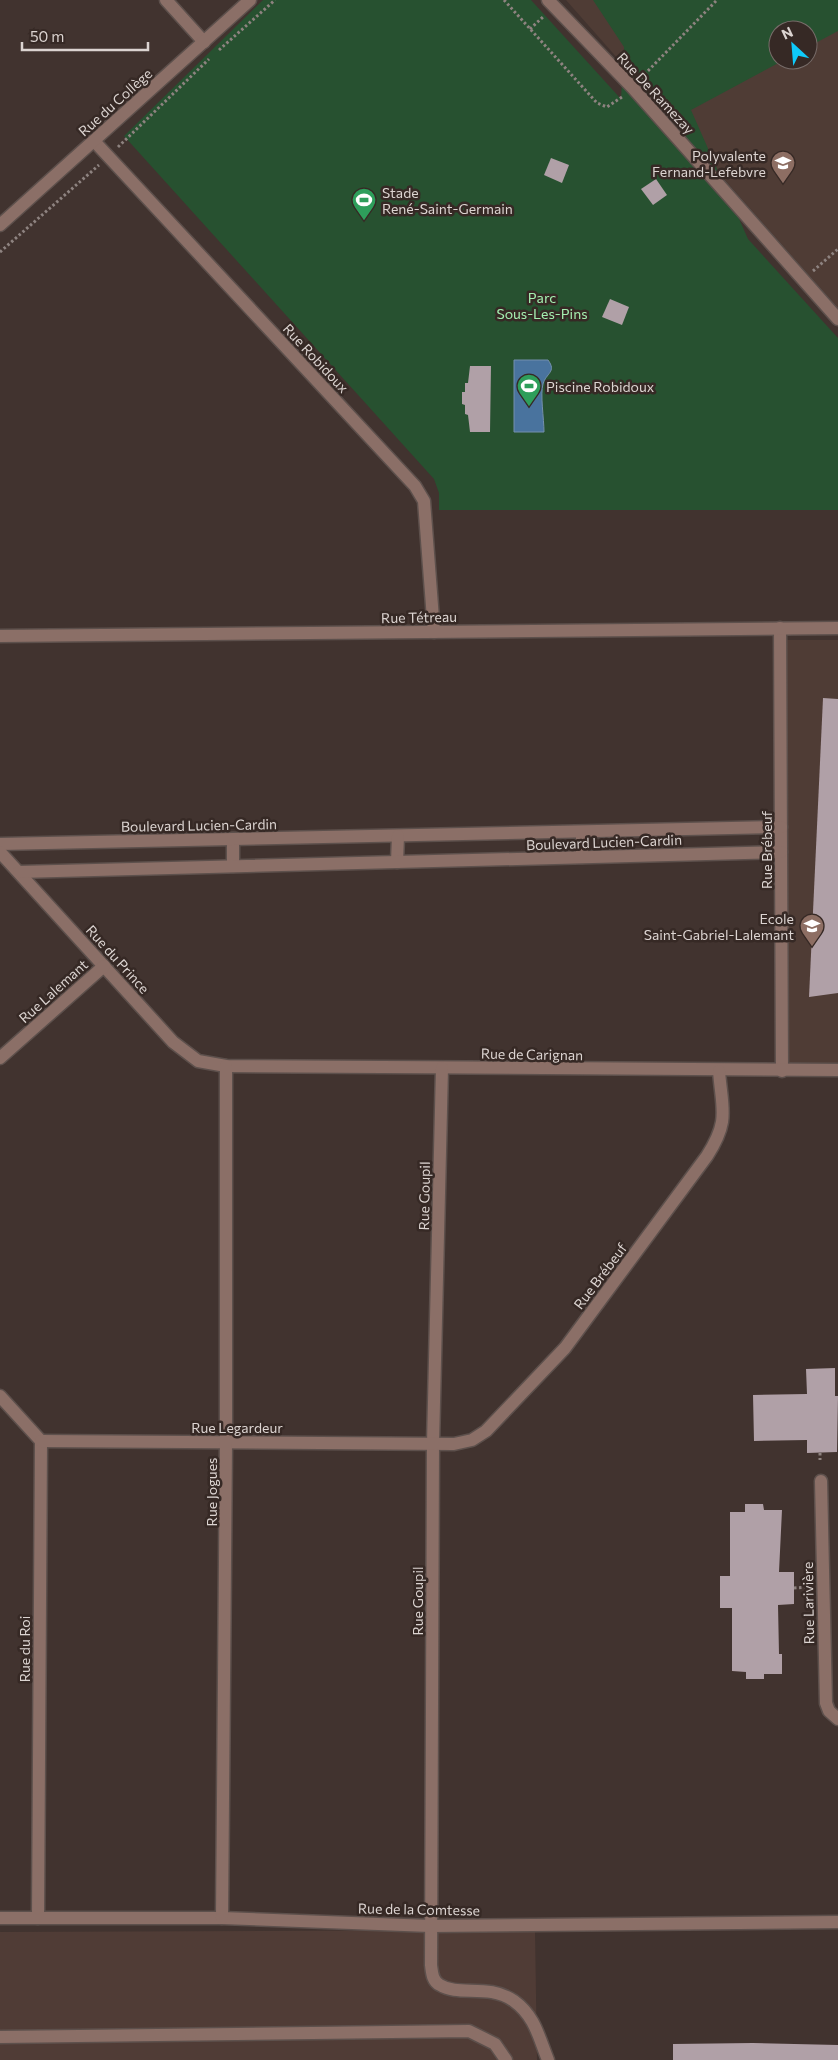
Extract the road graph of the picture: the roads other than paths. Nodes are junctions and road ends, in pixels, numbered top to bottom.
1 (166, 0) edge
2 (250, 0) edge
3 (551, 2) edge
4 (204, 42) junction
5 (94, 141) junction
6 (0, 226) edge
7 (838, 319) edge
8 (780, 628) junction
9 (838, 628) edge
10 (434, 632) junction
11 (0, 636) edge
12 (781, 827) junction
13 (582, 832) junction
14 (398, 836) junction
15 (233, 839) junction
16 (0, 844) edge
17 (0, 852) edge
18 (781, 852) junction
19 (582, 857) junction
20 (397, 862) junction
21 (233, 866) junction
22 (19, 872) junction
23 (104, 966) junction
24 (0, 1058) edge
25 (226, 1066) junction
26 (442, 1068) junction
27 (838, 1070) edge
28 (719, 1071) junction
29 (782, 1071) junction
30 (0, 1396) edge
31 (41, 1441) junction
32 (226, 1442) junction
33 (433, 1444) junction
34 (821, 1481) dead end
35 (838, 1719) edge
36 (0, 1918) edge
37 (38, 1918) junction
38 (222, 1918) junction
39 (838, 1922) edge
40 (430, 1926) junction
41 (0, 2037) edge
42 (506, 2060) edge
43 (548, 2060) edge

1 - 4 street
2 - 4 street, Rue du Collège
3 - 7 street, Rue De Ramezay
4 - 5 street, Rue du Collège
5 - 6 street, Rue du Collège
5 - 10 street, Rue Robidoux
8 - 9 street, Rue Tétreau
8 - 10 street, Rue Tétreau
8 - 12 street, Rue Brébeuf
10 - 11 street, Rue Tétreau
12 - 13 street, Boulevard Lucien-Cardin
12 - 18 street, Rue Brébeuf
13 - 14 street, Boulevard Lucien-Cardin
13 - 19 street
14 - 15 street, Boulevard Lucien-Cardin
14 - 20 street
15 - 16 street, Boulevard Lucien-Cardin
15 - 21 street
17 - 22 street, Rue du Prince
18 - 19 street, Boulevard Lucien-Cardin
18 - 29 street, Rue Brébeuf
19 - 20 street, Boulevard Lucien-Cardin
20 - 21 street, Boulevard Lucien-Cardin
21 - 22 street, Boulevard Lucien-Cardin
22 - 23 street, Rue du Prince
23 - 24 street, Rue Lalemant
23 - 25 street, Rue du Prince
25 - 26 street, Rue de Carignan
25 - 32 street, Rue Jogues
26 - 28 street, Rue de Carignan
26 - 33 street, Rue Goupil
27 - 29 street, Rue de Carignan
28 - 29 street, Rue de Carignan
28 - 33 street, Rue Brébeuf
30 - 31 street
31 - 32 street, Rue Legardeur
31 - 37 street, Rue du Roi
32 - 33 street, Rue Legardeur
32 - 38 street, Rue Jogues
33 - 40 street, Rue Goupil
34 - 35 street, Rue Larivière
36 - 37 street, Rue de la Comtesse
37 - 38 street, Rue de la Comtesse
38 - 40 street, Rue de la Comtesse
39 - 40 street, Rue de la Comtesse
40 - 43 street, Rue Goupil
41 - 42 street

